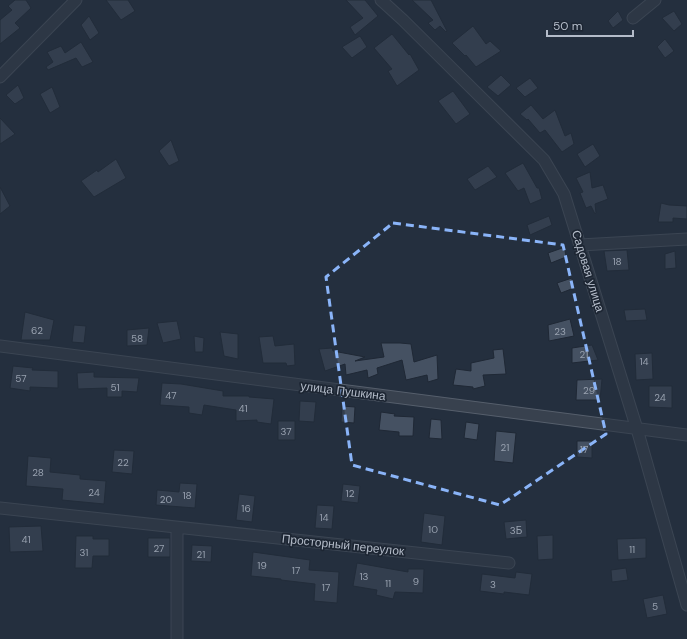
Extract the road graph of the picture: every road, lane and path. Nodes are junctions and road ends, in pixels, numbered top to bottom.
1 (76, 0) edge
2 (381, 0) edge
3 (655, 0) edge
4 (633, 18) dead end
5 (0, 76) edge
6 (687, 239) edge
7 (580, 244) junction
8 (0, 346) edge
9 (637, 429) junction
10 (687, 435) edge
11 (0, 508) edge
12 (177, 528) junction
13 (509, 563) dead end
14 (687, 605) edge
15 (177, 639) edge

1 - 5 street
2 - 7 street, Садовая улица
3 - 4 street
6 - 7 street
7 - 9 street, Садовая улица
8 - 9 street, улица Пушкина
9 - 10 street, улица Пушкина
9 - 14 street, Садовая улица
11 - 12 street, Просторный переулок
12 - 13 street, Просторный переулок
12 - 15 street

